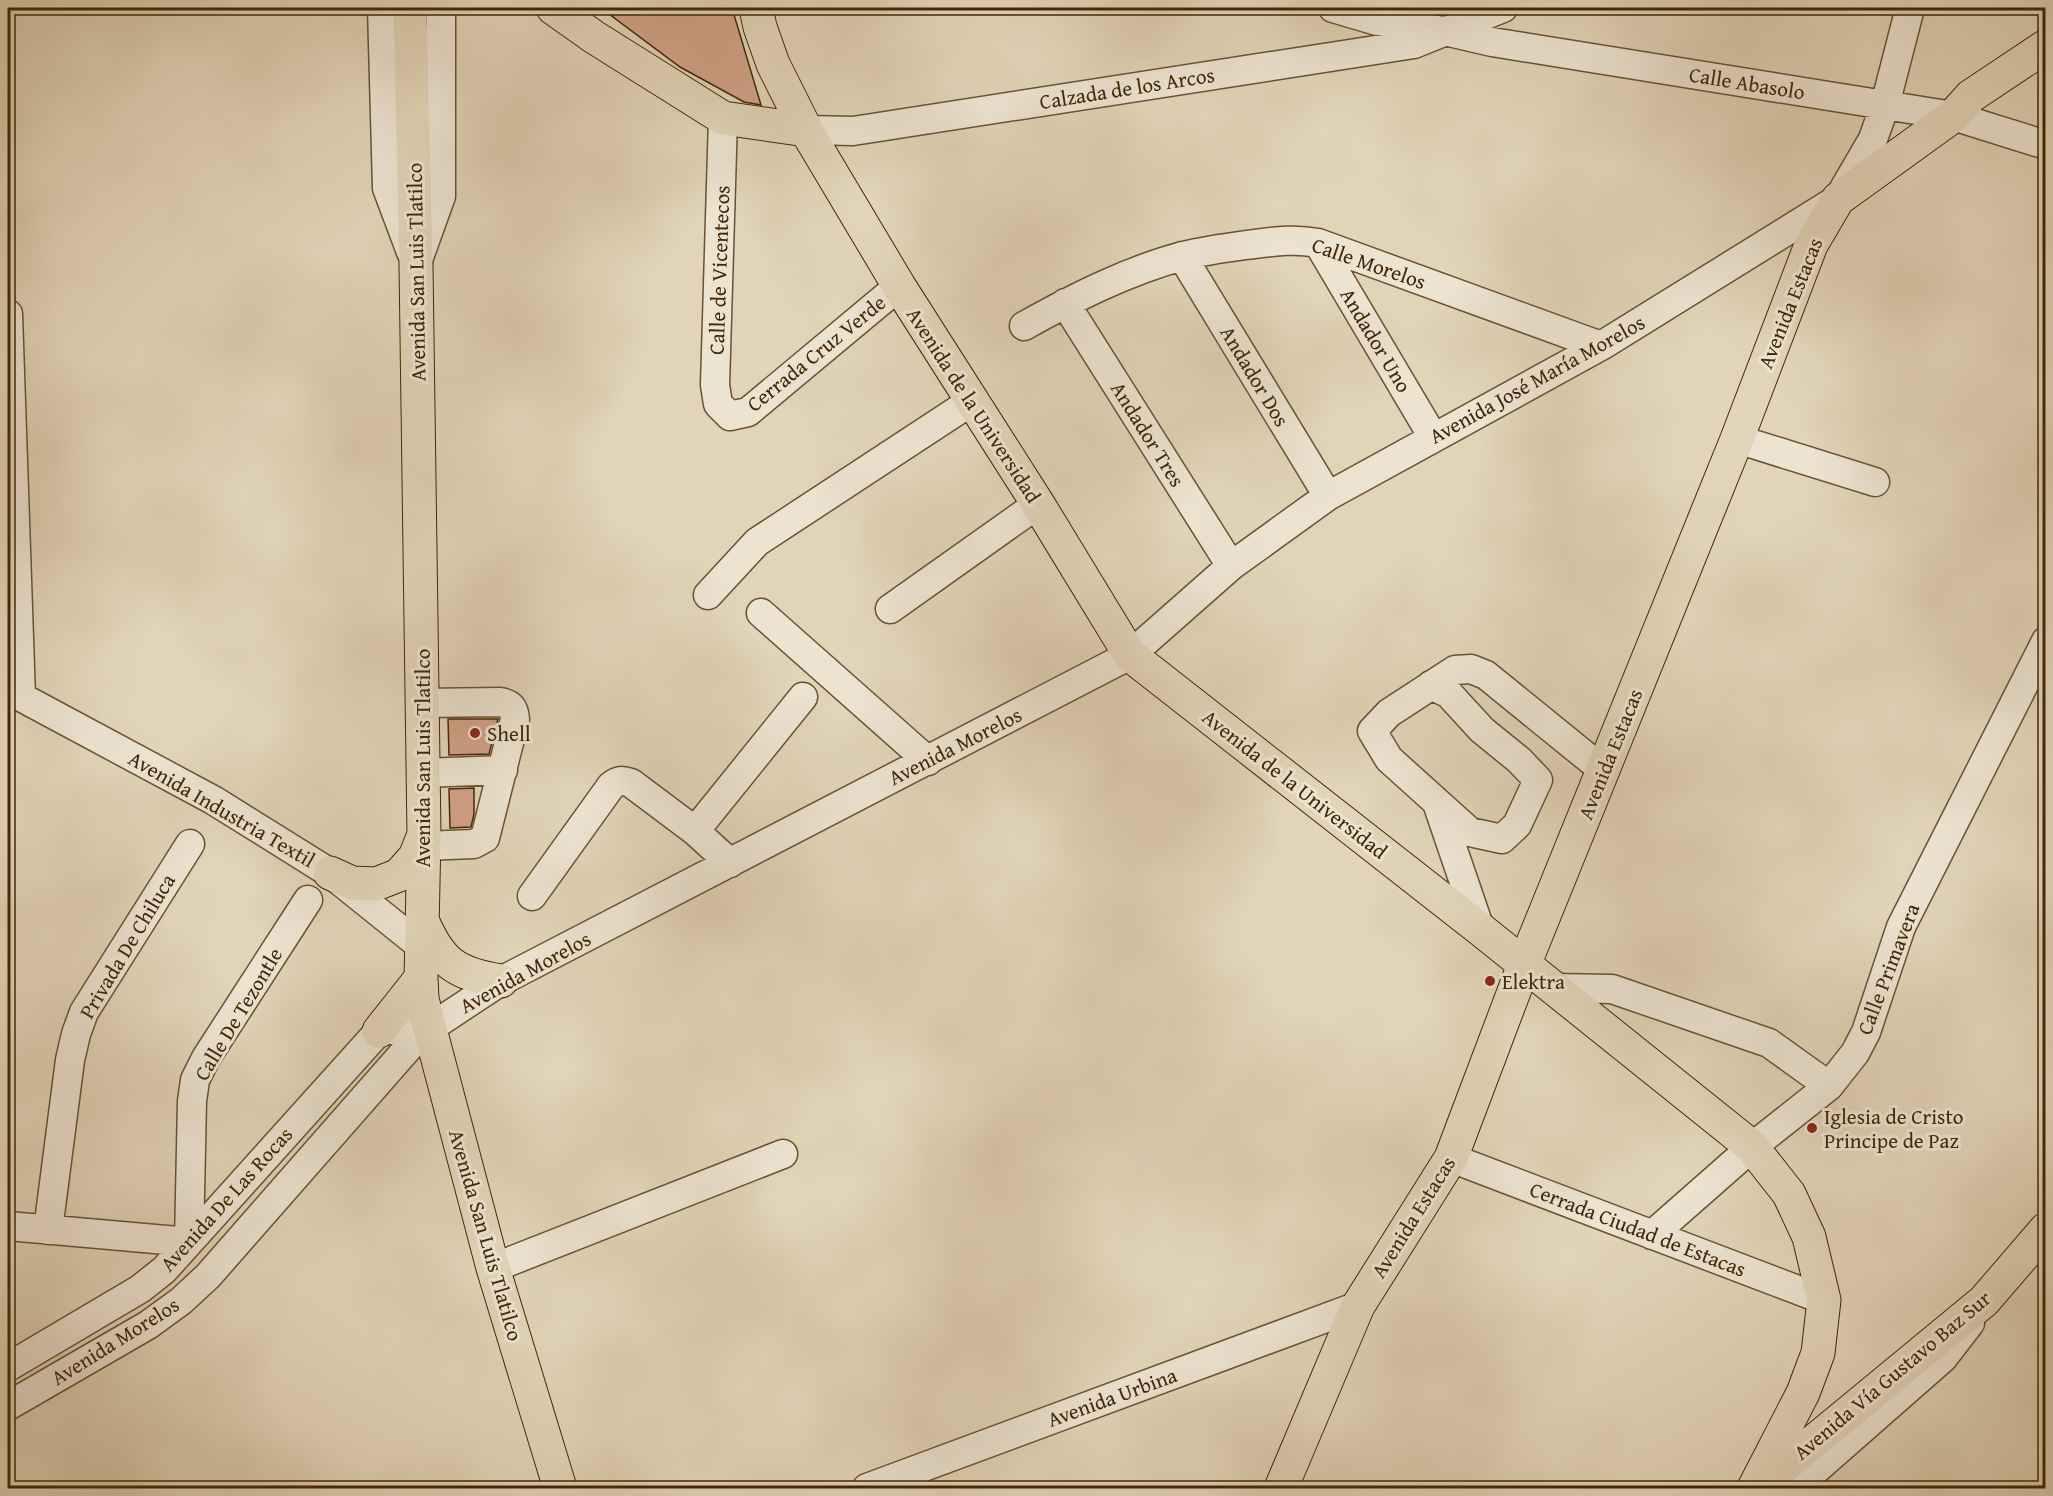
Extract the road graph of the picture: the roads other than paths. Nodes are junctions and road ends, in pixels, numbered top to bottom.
1 (411, 8) edge
2 (553, 8) edge
3 (756, 8) edge
4 (1333, 8) edge
5 (1503, 8) edge
6 (1910, 8) edge
7 (1445, 31) junction
8 (2046, 46) edge
9 (2046, 66) edge
10 (1885, 105) junction
11 (1953, 116) junction
12 (723, 118) junction
13 (806, 130) junction
14 (2046, 145) edge
15 (1838, 200) junction
16 (1318, 243) junction
17 (1182, 256) junction
18 (899, 286) junction
19 (1065, 303) junction
20 (8, 314) edge
21 (1024, 326) dead end
22 (1601, 346) junction
23 (972, 401) junction
24 (730, 416) joint
25 (1433, 437) junction
26 (1737, 439) junction
27 (1875, 482) dead end
28 (1328, 496) junction
29 (1038, 504) junction
30 (1231, 566) junction
31 (708, 595) dead end
32 (890, 609) dead end
33 (761, 613) dead end
34 (2046, 641) edge
35 (1130, 655) junction
36 (1431, 685) junction
37 (14, 696) edge
38 (802, 697) dead end
39 (422, 703) junction
40 (928, 761) junction
41 (503, 770) junction
42 (1603, 770) junction
43 (423, 773) junction
44 (1437, 803) junction
45 (694, 831) junction
46 (424, 840) junction
47 (190, 844) dead end
48 (730, 863) junction
49 (330, 873) junction
50 (532, 896) dead end
51 (308, 900) dead end
52 (1480, 929) junction
53 (421, 948) junction
54 (1524, 965) junction
55 (501, 981) junction
56 (1553, 988) junction
57 (430, 1028) junction
58 (379, 1031) junction
59 (1829, 1086) junction
60 (1752, 1147) junction
61 (783, 1154) dead end
62 (1451, 1158) junction
63 (8, 1226) edge
64 (2046, 1229) edge
65 (48, 1230) junction
66 (1652, 1235) junction
67 (189, 1242) junction
68 (493, 1268) junction
69 (1824, 1300) junction
70 (1984, 1301) junction
71 (1358, 1306) junction
72 (8, 1367) edge
73 (8, 1406) edge
74 (560, 1488) edge
75 (867, 1488) edge
76 (1281, 1488) edge
77 (1756, 1488) edge
78 (1795, 1488) edge

1 - 39 main road, Avenida San Luis Tlatilco
2 - 12 main road
3 - 13 main road, Avenida de la Universidad
4 - 7 street, Calle Abasolo
5 - 7 street, Calzada de los Arcos
6 - 10 street, Avenida Estacas
7 - 10 street, Calle Abasolo
7 - 13 street, Calzada de los Arcos
8 - 11 main road, Avenida José María Morelos
9 - 11 main road, Avenida José María Morelos
10 - 11 street, Calle Abasolo
10 - 15 street, Avenida Estacas
11 - 14 street, Calle Abasolo
11 - 15 main road, Avenida José María Morelos
12 - 13 main road
12 - 24 street, Calle de Vicentecos
13 - 18 main road, Avenida de la Universidad
15 - 22 street, Avenida José María Morelos
15 - 26 main road, Avenida Estacas
16 - 17 street, Calle Morelos
16 - 22 street, Calle Morelos
16 - 25 street, Andador Uno
17 - 19 street, Calle Morelos
17 - 28 street, Andador Dos
18 - 23 main road, Avenida de la Universidad
18 - 24 street, Cerrada Cruz Verde
19 - 21 street, Calle Morelos
19 - 30 street, Andador Tres
20 - 37 street
22 - 25 street, Avenida José María Morelos
23 - 29 main road, Avenida de la Universidad
23 - 31 street
25 - 28 street, Avenida José María Morelos
26 - 27 street
26 - 42 main road, Avenida Estacas
28 - 30 street, Avenida José María Morelos
29 - 32 street
29 - 35 main road, Avenida de la Universidad
30 - 35 street, Avenida José María Morelos
33 - 40 street
34 - 59 street, Calle Primavera
35 - 40 street, Avenida Morelos
35 - 52 main road, Avenida de la Universidad
36 - 42 street
36 - 44 street
36 - 44 street
37 - 49 street, Avenida Industria Textil
38 - 45 street
39 - 41 street
39 - 43 main road, Avenida San Luis Tlatilco
40 - 48 street, Avenida Morelos
41 - 43 street
41 - 46 street
42 - 54 main road, Avenida Estacas
43 - 46 main road, Avenida San Luis Tlatilco
44 - 52 street
45 - 48 street
45 - 50 street
46 - 49 main road
46 - 53 main road, Avenida San Luis Tlatilco
47 - 65 street, Privada De Chiluca
48 - 55 street, Avenida Morelos
49 - 53 street, Avenida Industria Textil
51 - 67 street, Calle De Tezontle
52 - 54 main road, Avenida de la Universidad
53 - 55 main road
53 - 57 main road, Avenida San Luis Tlatilco
53 - 58 main road
54 - 56 main road, Avenida de la Universidad
54 - 62 main road, Avenida Estacas
55 - 57 street, Avenida Morelos
56 - 59 street
56 - 60 main road, Avenida de la Universidad
57 - 58 street
57 - 68 main road, Avenida San Luis Tlatilco
57 - 73 street, Avenida Morelos
58 - 67 street, Avenida De Las Rocas
59 - 60 street, Calle Primavera
60 - 66 street, Calle Primavera
60 - 69 main road, Avenida de la Universidad
61 - 68 street
62 - 66 street, Cerrada Ciudad de Estacas
62 - 71 main road, Avenida Estacas
63 - 65 street
64 - 70 main road, Avenida Vía Gustavo Baz Sur
65 - 67 street
66 - 69 street, Cerrada Ciudad de Estacas
67 - 72 street, Avenida De Las Rocas
68 - 74 main road, Avenida San Luis Tlatilco
69 - 77 main road, Avenida de la Universidad
70 - 77 main road, Avenida Vía Gustavo Baz Sur
70 - 78 street
71 - 75 street, Avenida Urbina
71 - 76 main road, Avenida Estacas

